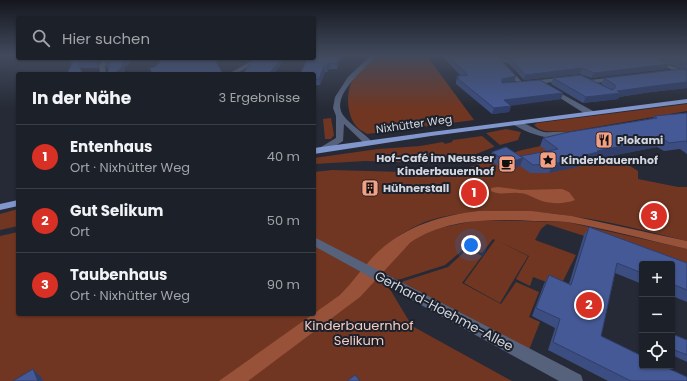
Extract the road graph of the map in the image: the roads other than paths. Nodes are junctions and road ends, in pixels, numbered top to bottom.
1 (354, 74) edge
2 (511, 74) edge
3 (620, 79) edge
4 (539, 82) junction
5 (590, 82) junction
6 (522, 85) junction
7 (510, 86) edge
8 (603, 89) edge
9 (687, 101) edge
10 (590, 113) junction
11 (340, 116) junction
12 (517, 123) junction
13 (578, 134) edge
14 (369, 143) junction
15 (324, 149) junction
16 (316, 151) edge
17 (16, 203) edge
18 (0, 207) edge
19 (316, 242) edge
20 (575, 381) edge

1 - 11 street
2 - 6 street
3 - 5 street
4 - 5 street
4 - 6 street
4 - 10 street
5 - 8 street
6 - 7 street
9 - 10 main road, Nixhütter Weg
10 - 12 main road, Nixhütter Weg
11 - 14 street
11 - 15 street
12 - 13 street
12 - 14 main road, Nixhütter Weg
14 - 15 main road, Nixhütter Weg
15 - 16 main road, Nixhütter Weg
17 - 18 main road
19 - 20 street, Gerhard-Hoehme-Allee

